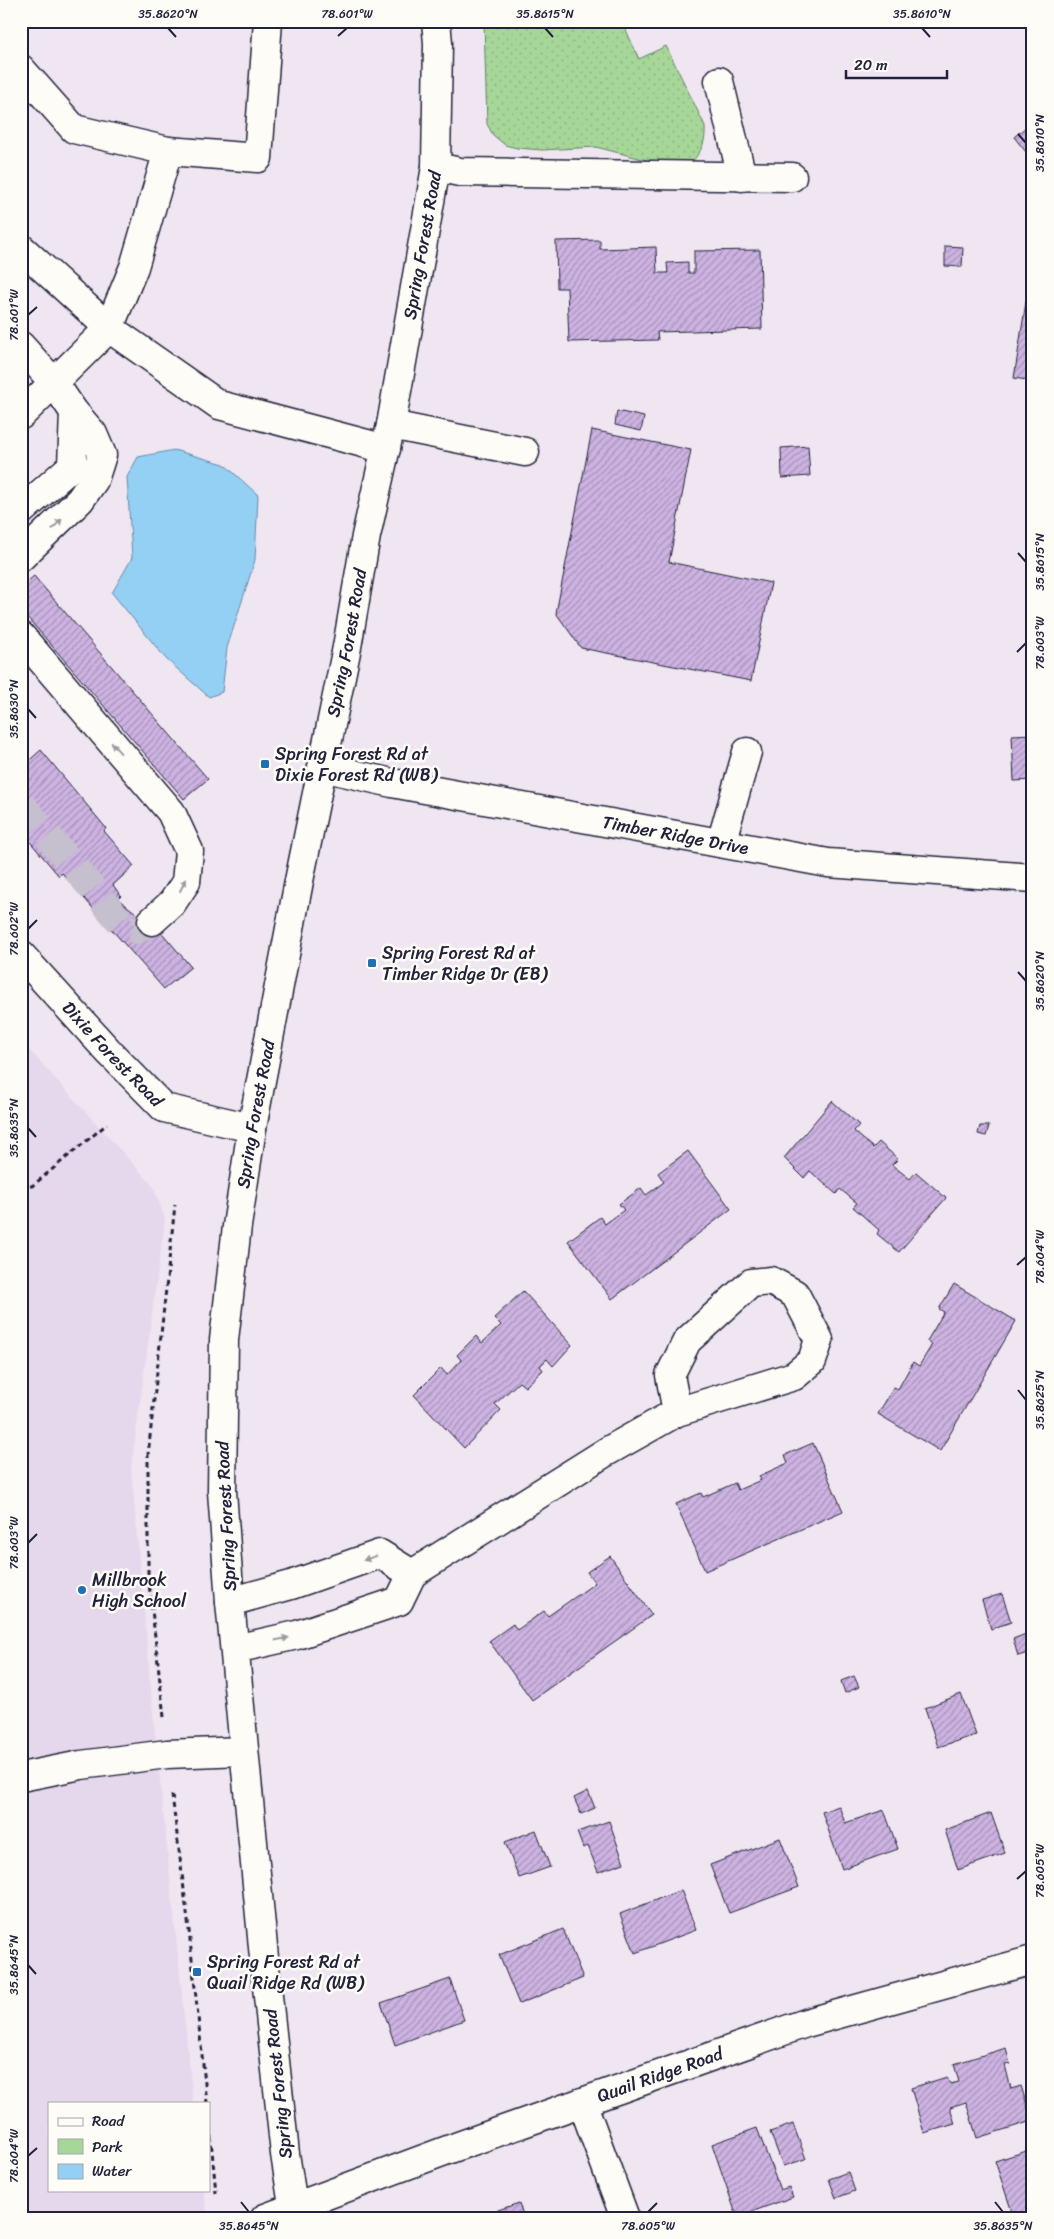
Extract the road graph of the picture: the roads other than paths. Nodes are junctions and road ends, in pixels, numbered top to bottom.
1 (268, 21) edge
2 (436, 21) edge
3 (21, 69) edge
4 (719, 80) dead end
5 (168, 151) junction
6 (436, 167) junction
7 (742, 177) junction
8 (792, 178) dead end
9 (21, 248) edge
10 (110, 328) junction
11 (21, 346) edge
12 (55, 384) junction
13 (74, 412) junction
14 (21, 415) edge
15 (388, 437) junction
16 (525, 452) dead end
17 (21, 511) edge
18 (21, 557) edge
19 (21, 636) edge
20 (747, 752) dead end
21 (322, 767) junction
22 (721, 843) junction
23 (1033, 878) edge
24 (152, 921) tunnel mouth
25 (21, 955) edge
26 (252, 1128) junction
27 (677, 1412) junction
28 (412, 1574) junction
29 (230, 1602) junction
30 (234, 1649) junction
31 (243, 1751) junction
32 (21, 1777) edge
33 (1033, 1960) edge
34 (582, 2102) junction
35 (294, 2213) edge
36 (265, 2218) edge
37 (625, 2218) edge

1 - 5 main road
2 - 6 main road, Spring Forest Road
3 - 5 main road
4 - 7 main road
5 - 10 main road
6 - 7 main road
6 - 15 main road, Spring Forest Road
7 - 8 main road
9 - 10 main road
10 - 12 main road
10 - 15 main road
11 - 12 main road
12 - 13 main road
12 - 14 main road
13 - 17 main road
18 -> 13 main road
15 - 16 main road
15 - 21 main road, Spring Forest Road
24 -> 19 main road
20 - 22 main road
21 - 22 main road, Timber Ridge Drive
21 - 26 main road, Spring Forest Road
22 - 23 main road, Timber Ridge Drive
25 - 26 main road, Dixie Forest Road
26 - 29 main road, Spring Forest Road
27 - 27 main road
27 - 28 main road
28 -> 29 main road
30 -> 28 main road
29 - 30 main road, Spring Forest Road
30 - 31 main road, Spring Forest Road
31 - 32 main road
31 - 35 main road, Spring Forest Road
33 - 34 main road, Quail Ridge Road
34 - 35 main road, Quail Ridge Road
34 - 37 main road
35 - 36 main road, Quail Ridge Road

